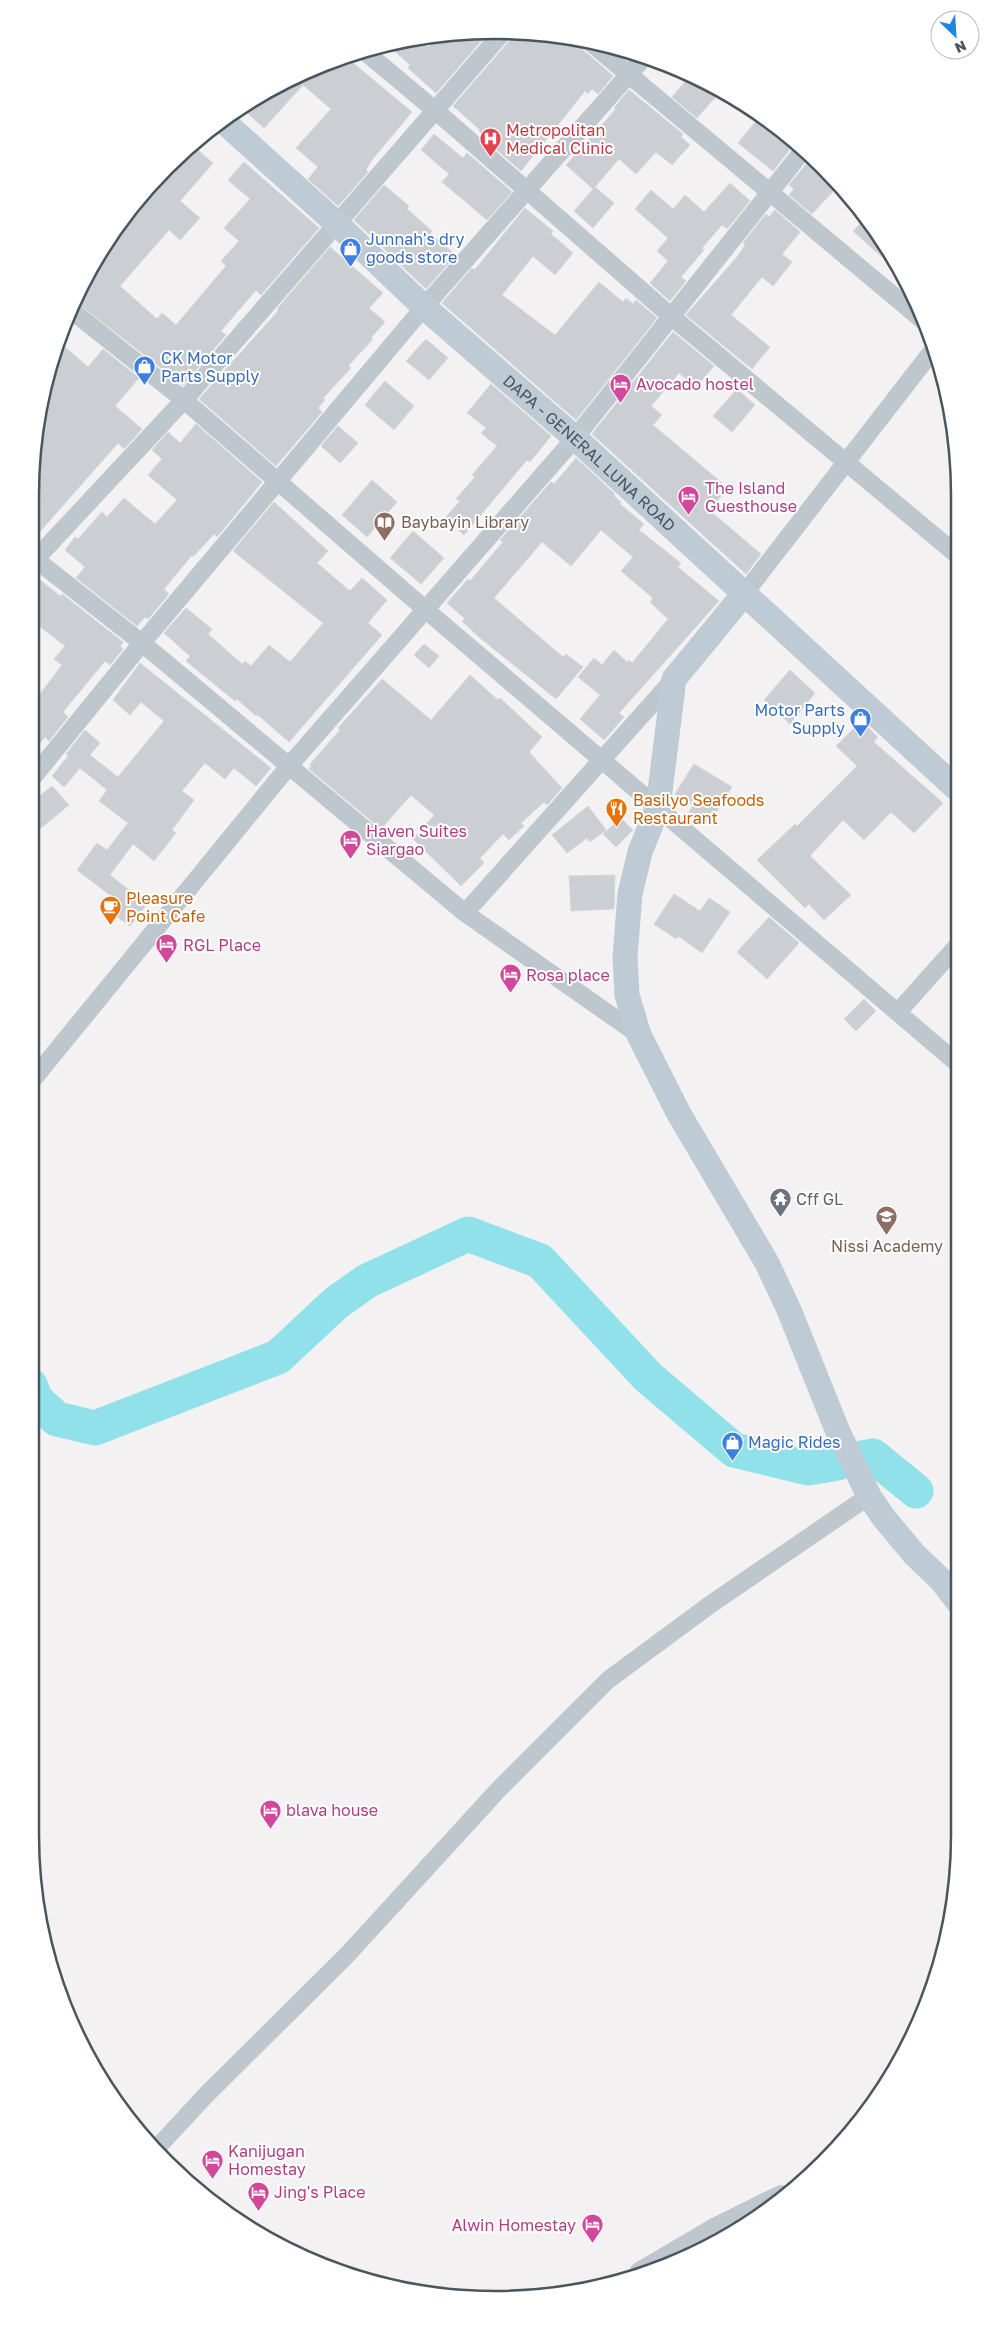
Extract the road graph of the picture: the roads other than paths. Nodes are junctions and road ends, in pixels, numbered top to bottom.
1 (497, 39) edge
2 (601, 52) edge
3 (370, 56) edge
4 (639, 62) edge
5 (628, 74) junction
6 (436, 111) junction
7 (228, 126) edge
8 (799, 155) edge
9 (528, 191) junction
10 (770, 193) junction
11 (336, 224) junction
12 (424, 308) junction
13 (913, 312) edge
14 (76, 314) edge
15 (672, 318) junction
16 (929, 355) edge
17 (184, 400) junction
18 (574, 438) junction
19 (846, 464) junction
20 (277, 482) junction
21 (951, 550) edge
22 (39, 553) edge
23 (39, 565) edge
24 (744, 594) junction
25 (426, 610) junction
26 (142, 643) junction
27 (674, 679) junction
28 (602, 761) junction
29 (289, 766) junction
30 (39, 770) edge
31 (951, 784) edge
32 (658, 807) junction
33 (466, 913) junction
34 (951, 954) edge
35 (898, 1012) junction
36 (639, 1036) junction
37 (951, 1058) edge
38 (39, 1071) edge
39 (869, 1496) junction
40 (951, 1593) edge
41 (160, 2145) edge
42 (753, 2211) edge
43 (652, 2263) edge

1 - 6 street
2 - 5 street
3 - 6 street
4 - 5 street
5 - 9 street
5 - 10 street
6 - 9 street
6 - 11 street
7 - 11 street, DAPA - GENERAL LUNA ROAD
8 - 10 street
9 - 12 street
9 - 15 street
10 - 13 street
10 - 15 street
11 - 12 street, DAPA - GENERAL LUNA ROAD
11 - 17 street
12 - 18 street, DAPA - GENERAL LUNA ROAD
12 - 20 street
14 - 17 street
15 - 18 street
15 - 19 street
16 - 19 street
17 - 20 street
17 - 22 street
18 - 24 street, DAPA - GENERAL LUNA ROAD
18 - 25 street
19 - 21 street
19 - 24 street
20 - 25 street
20 - 26 street
23 - 26 street
24 - 27 street
24 - 31 street, DAPA - GENERAL LUNA ROAD
25 - 28 street
25 - 29 street
26 - 29 street
26 - 30 street
27 - 28 street
27 - 32 street
28 - 32 street
28 - 33 street
29 - 33 street
29 - 38 street
32 - 35 street
32 - 36 street
33 - 36 street
34 - 35 street
35 - 37 street
36 - 39 street
39 - 40 street
39 - 41 street
42 - 43 street

